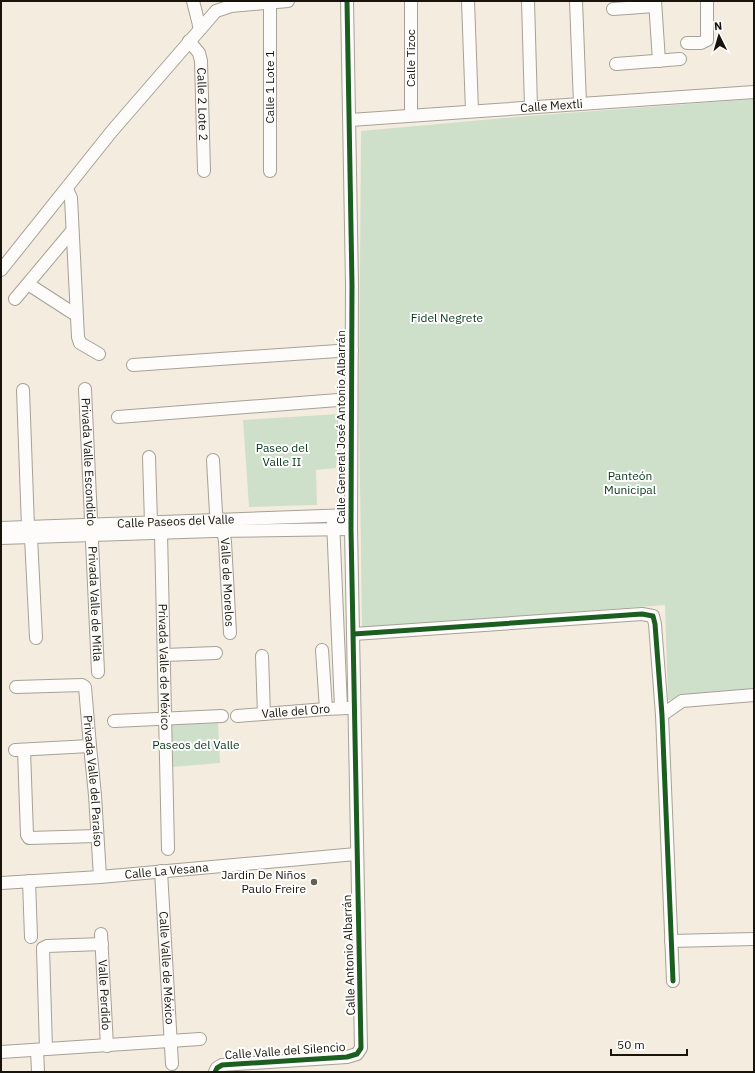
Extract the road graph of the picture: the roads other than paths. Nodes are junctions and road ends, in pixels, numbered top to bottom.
1 (193, 1) edge
2 (288, 1) edge
3 (347, 1) edge
4 (411, 1) edge
5 (468, 1) edge
6 (528, 1) edge
7 (576, 1) edge
8 (707, 1) edge
9 (270, 3) junction
10 (655, 4) edge
11 (613, 9) dead end
12 (200, 29) junction
13 (189, 41) junction
14 (687, 44) dead end
15 (680, 59) dead end
16 (659, 61) junction
17 (616, 64) dead end
18 (754, 92) edge
19 (580, 104) junction
20 (531, 107) junction
21 (472, 111) junction
22 (411, 115) junction
23 (350, 120) junction
24 (204, 170) dead end
25 (270, 172) dead end
26 (66, 189) junction
27 (72, 231) junction
28 (1, 270) edge
29 (28, 284) junction
30 (15, 299) dead end
31 (76, 315) junction
32 (352, 350) junction
33 (99, 354) dead end
34 (133, 365) dead end
35 (85, 389) dead end
36 (23, 390) dead end
37 (351, 399) junction
38 (118, 417) dead end
39 (149, 457) dead end
40 (212, 460) dead end
41 (351, 515) junction
42 (333, 516) junction
43 (151, 523) junction
44 (220, 525) junction
45 (1, 528) edge
46 (334, 529) junction
47 (351, 529) junction
48 (91, 530) junction
49 (30, 532) junction
50 (161, 533) junction
51 (1, 538) edge
52 (230, 633) dead end
53 (354, 634) junction
54 (36, 638) dead end
55 (322, 650) dead end
56 (216, 653) dead end
57 (165, 655) junction
58 (262, 656) dead end
59 (98, 672) dead end
60 (16, 687) dead end
61 (754, 695) edge
62 (326, 708) junction
63 (341, 708) junction
64 (354, 708) junction
65 (264, 714) junction
66 (662, 715) junction
67 (222, 716) dead end
68 (237, 716) dead end
69 (166, 719) junction
70 (114, 721) dead end
71 (90, 746) junction
72 (98, 836) junction
73 (168, 849) dead end
74 (356, 854) junction
75 (161, 871) junction
76 (100, 876) junction
77 (29, 881) junction
78 (1, 883) edge
79 (31, 937) dead end
80 (754, 939) edge
81 (671, 941) junction
82 (673, 981) dead end
83 (200, 1039) dead end
84 (171, 1041) junction
85 (107, 1046) junction
86 (41, 1050) junction
87 (1, 1052) edge
88 (357, 1054) joint
89 (172, 1064) dead end
90 (216, 1071) edge
91 (38, 1072) edge

1 - 12 street
2 - 9 street
3 - 23 street, Calle General José Antonio Albarrán
4 - 22 street, Calle Tizoc
5 - 21 street
6 - 20 street
7 - 19 street
8 - 14 street
9 - 12 street
9 - 25 street, Calle 1 Lote 1
10 - 11 street
10 - 16 street
12 - 13 street
13 - 24 street, Calle 2 Lote 2
13 - 26 street
15 - 16 street
16 - 17 street
18 - 19 street, Calle Mextli
19 - 20 street, Calle Mextli
20 - 21 street, Calle Mextli
21 - 22 street, Calle Mextli
22 - 23 street, Calle Mextli
23 - 32 street, Calle General José Antonio Albarrán
26 - 27 street
26 - 28 street
27 - 29 street
27 - 31 street
29 - 30 street
29 - 31 street
31 - 33 street
32 - 34 street
32 - 37 street, Calle General José Antonio Albarrán
35 - 48 street, Privada Valle Escondido
36 - 49 street
37 - 38 street
37 - 41 street, Calle General José Antonio Albarrán
39 - 43 street
40 - 44 street, Valle de Morelos
41 - 42 street, Calle Paseos del Valle
41 - 47 street, Calle General José Antonio Albarrán
42 - 44 street, Calle Paseos del Valle
42 - 46 street
43 - 44 street, Calle Paseos del Valle
43 - 48 street, Calle Paseos del Valle
44 - 46 street, Calle Paseos del Valle
44 - 50 street, Calle Paseos del Valle
44 - 52 street, Valle de Morelos
45 - 49 street, Calle Paseos del Valle
46 - 47 street, Calle Paseos del Valle
46 - 63 street
47 - 53 street, Calle General José Antonio Albarrán
48 - 49 street, Calle Paseos del Valle
48 - 50 street, Calle Paseos del Valle
48 - 59 street, Privada Valle de Mitla
49 - 51 street, Calle Paseos del Valle
49 - 54 street
50 - 57 street, Privada Valle de México
53 - 64 street, Calle General José Antonio Albarrán
53 - 66 street
55 - 62 street
56 - 57 street
57 - 69 street, Privada Valle de México
58 - 65 street
60 - 71 street, Privada Valle del Paraíso
61 - 66 street
62 - 63 street, Valle del Oro
62 - 65 street, Valle del Oro
63 - 64 street, Valle del Oro
64 - 74 street, Calle General José Antonio Albarrán
65 - 68 street, Valle del Oro
66 - 81 street
67 - 69 street
69 - 70 street
69 - 73 street, Privada Valle de México
71 - 72 street, Privada Valle del Paraíso
71 - 72 street
72 - 76 street, Privada Valle del Paraíso
74 - 75 street, Calle La Vesana
74 - 88 street, Calle Antonio Albarrán
75 - 76 street, Calle La Vesana
75 - 84 street, Calle Valle de México
76 - 77 street, Calle La Vesana
77 - 78 street, Calle La Vesana
77 - 79 street
80 - 81 street
81 - 82 street
83 - 84 street
84 - 85 street
84 - 89 street, Calle Valle de México
85 - 86 street
85 - 86 street, Valle Perdido
86 - 87 street
86 - 91 street
88 - 90 street, Calle Valle del Silencio

